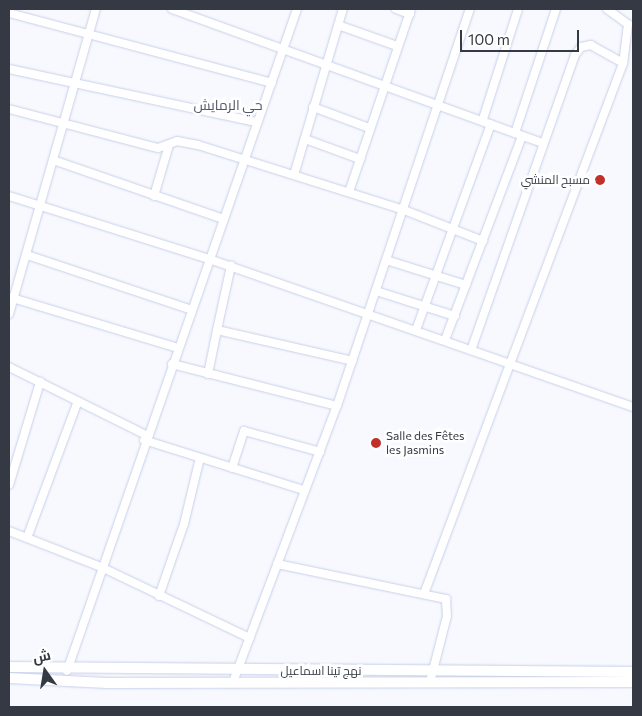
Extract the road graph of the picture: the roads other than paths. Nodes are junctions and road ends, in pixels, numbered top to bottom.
1 (96, 9) edge
2 (172, 9) edge
3 (297, 9) edge
4 (343, 9) edge
5 (396, 9) edge
6 (470, 9) edge
7 (518, 9) edge
8 (556, 9) edge
9 (607, 9) edge
10 (187, 11) edge
11 (410, 11) edge
12 (9, 13) edge
13 (338, 24) junction
14 (90, 32) junction
15 (397, 46) junction
16 (284, 48) junction
17 (623, 63) junction
18 (327, 64) junction
19 (9, 69) edge
20 (272, 83) junction
21 (77, 85) junction
22 (384, 86) junction
23 (439, 104) junction
24 (313, 107) junction
25 (9, 109) edge
26 (482, 119) junction
27 (257, 122) junction
28 (64, 123) junction
29 (491, 124) junction
30 (369, 128) junction
31 (518, 134) junction
32 (305, 138) junction
33 (543, 143) junction
34 (170, 144) junction
35 (245, 159) junction
36 (360, 159) junction
37 (53, 160) junction
38 (294, 175) junction
39 (349, 192) junction
40 (9, 196) edge
41 (154, 196) junction
42 (42, 205) junction
43 (404, 210) junction
44 (223, 219) junction
45 (451, 228) junction
46 (483, 241) junction
47 (27, 255) junction
48 (209, 258) junction
49 (386, 260) junction
50 (231, 266) junction
51 (436, 275) junction
52 (466, 285) junction
53 (376, 291) junction
54 (11, 297) edge
55 (426, 305) junction
56 (192, 310) junction
57 (9, 314) edge
58 (366, 316) junction
59 (455, 316) junction
60 (217, 330) junction
61 (416, 330) junction
62 (445, 340) junction
63 (178, 348) junction
64 (470, 350) junction
65 (353, 361) junction
66 (172, 364) junction
67 (510, 364) junction
68 (9, 367) edge
69 (208, 374) junction
70 (40, 382) junction
71 (78, 401) junction
72 (337, 406) junction
73 (633, 407) edge
74 (145, 437) junction
75 (320, 452) junction
76 (200, 458) junction
77 (232, 468) junction
78 (9, 485) edge
79 (304, 490) junction
80 (9, 532) edge
81 (27, 538) junction
82 (277, 564) junction
83 (101, 567) junction
84 (424, 594) junction
85 (159, 596) junction
86 (250, 638) junction
87 (9, 667) edge
88 (237, 670) junction
89 (67, 671) junction
90 (633, 672) edge
91 (431, 677) junction
92 (9, 678) edge
93 (233, 682) junction
94 (633, 682) edge

1 - 14 street
2 - 10 street
3 - 16 street
4 - 13 street
5 - 11 street
6 - 23 street
7 - 26 street
8 - 31 street
9 - 17 street
10 - 16 street
11 - 15 street
12 - 14 street
13 - 15 street
13 - 18 street
14 - 20 street
14 - 21 street
15 - 22 street
16 - 18 street
16 - 20 street
17 - 33 street
17 - 67 street
18 - 22 street
18 - 24 street
19 - 21 street
20 - 27 street
21 - 27 street
21 - 28 street
22 - 23 street
22 - 30 street
23 - 26 street
23 - 43 street
24 - 30 street
24 - 32 street
25 - 28 street
26 - 29 street
27 - 35 street
28 - 34 street
28 - 37 street
29 - 31 street
29 - 45 street
30 - 36 street
31 - 33 street
31 - 46 street
32 - 36 street
32 - 38 street
33 - 64 street
34 - 35 street
34 - 41 street
35 - 38 street
35 - 44 street
36 - 39 street
37 - 41 street
37 - 42 street
38 - 39 street
39 - 43 street
40 - 42 street
41 - 44 street
42 - 47 street
42 - 48 street
43 - 45 street
43 - 49 street
44 - 48 street
45 - 46 street
45 - 51 street
46 - 52 street
47 - 54 street
47 - 56 street
48 - 50 street
48 - 56 street
49 - 51 street
49 - 53 street
50 - 58 street
50 - 60 street
51 - 52 street
51 - 55 street
52 - 59 street
53 - 55 street
53 - 58 street
54 - 57 street
54 - 63 street
55 - 59 street
55 - 61 street
56 - 63 street
58 - 61 street
58 - 65 street
59 - 62 street
60 - 65 street
60 - 69 street
61 - 62 street
62 - 64 street
63 - 66 street
64 - 67 street
65 - 72 street
66 - 69 street
66 - 74 street
67 - 73 street
67 - 84 street
68 - 70 street
69 - 72 street
70 - 71 street
70 - 78 street
71 - 74 street
71 - 81 street
72 - 75 street
74 - 76 street
74 - 83 street
75 - 77 street
75 - 79 street
76 - 77 street
76 - 85 street
77 - 79 street
79 - 82 street
80 - 81 street
81 - 83 street
82 - 84 street
82 - 86 street
83 - 85 street
83 - 89 street
84 - 91 street
85 - 86 street
86 - 88 street
87 - 89 main road, نهج تينا اسماعيل
88 - 89 main road, نهج تينا اسماعيل
88 - 91 main road, نهج تينا اسماعيل
88 - 93 street
90 - 91 main road, نهج تينا اسماعيل
91 - 93 main road, نهج تينا اسماعيل
91 - 94 main road, نهج تينا اسماعيل
92 - 93 main road, نهج تينا اسماعيل

